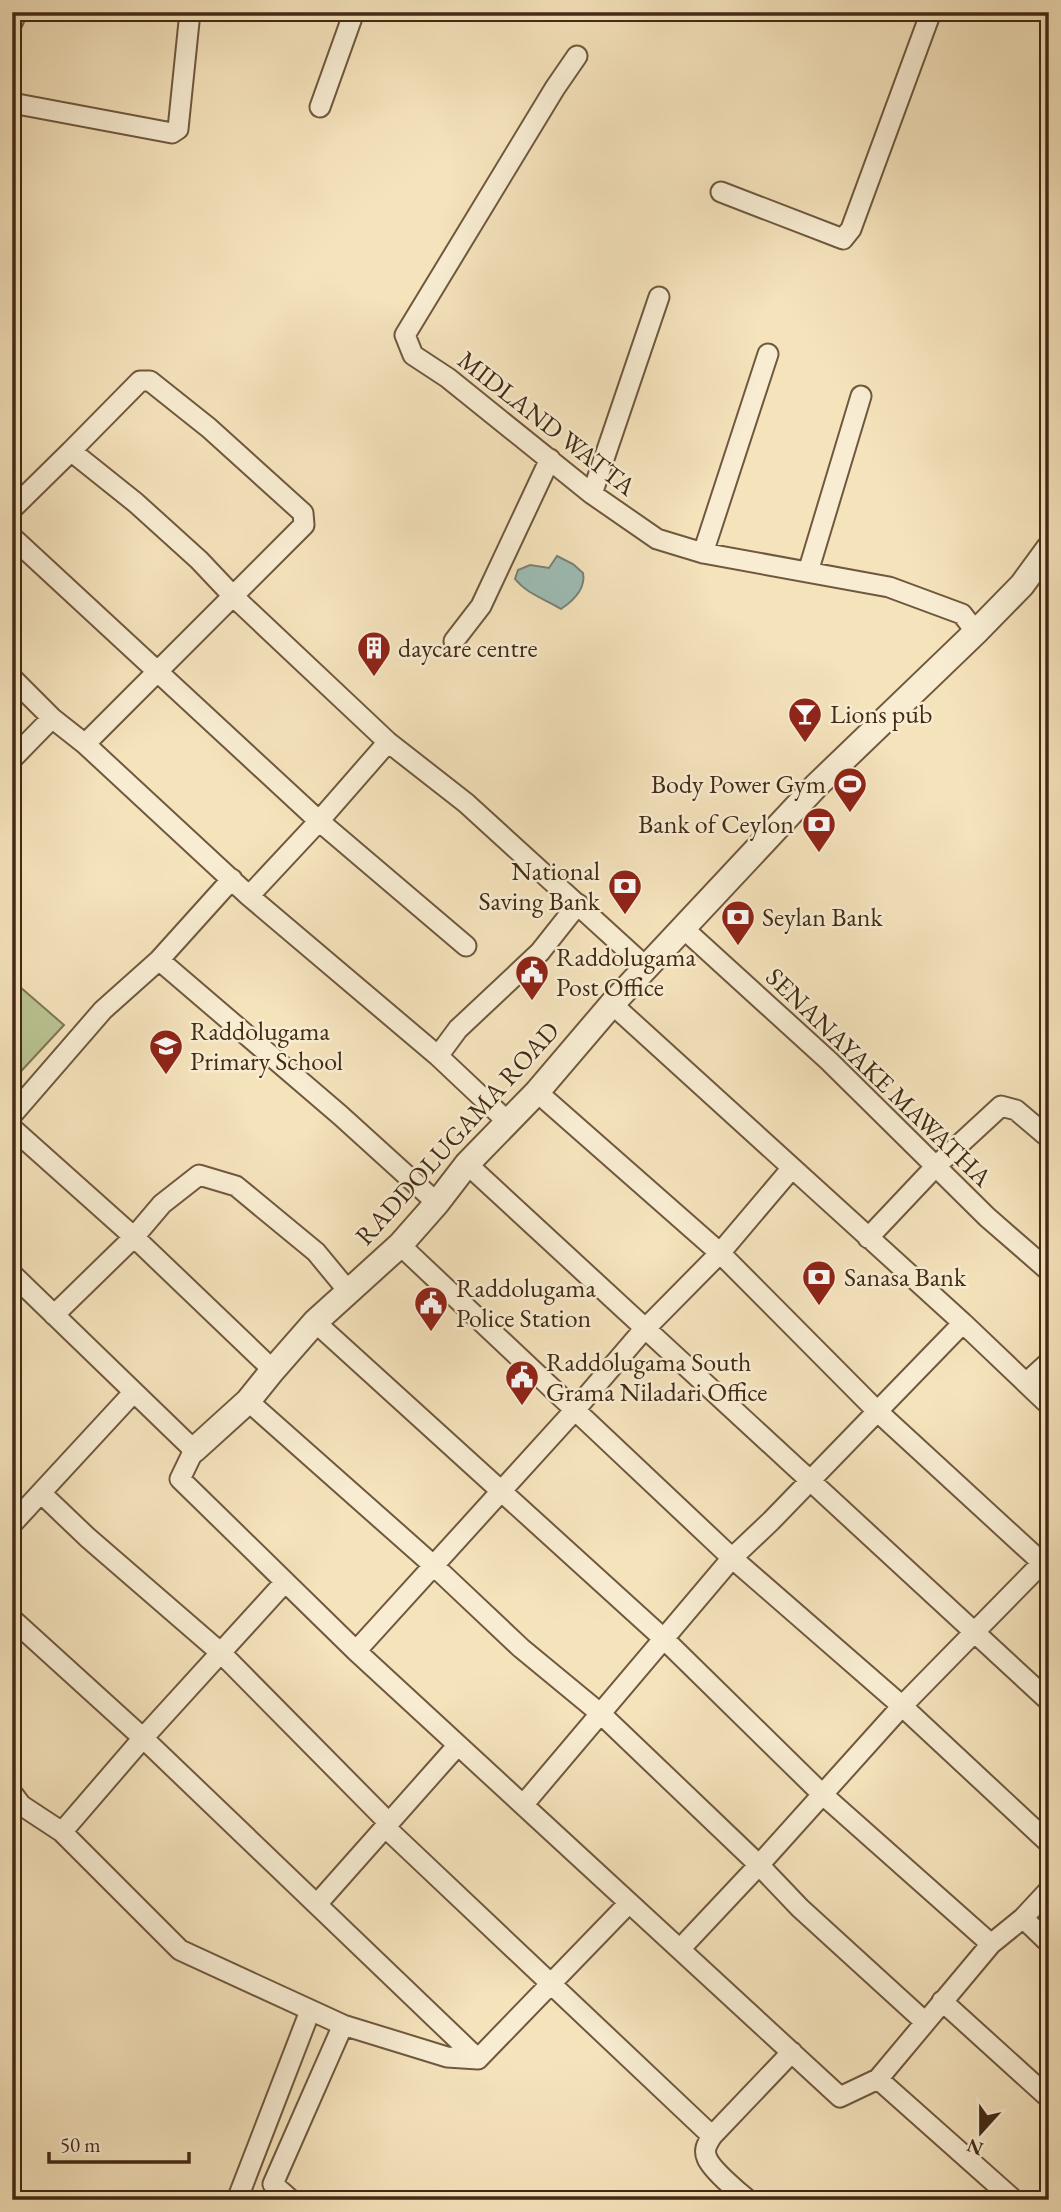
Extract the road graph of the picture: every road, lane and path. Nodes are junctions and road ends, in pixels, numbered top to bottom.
1 (18, 12) edge
2 (190, 12) edge
3 (354, 12) edge
4 (931, 12) edge
5 (12, 23) edge
6 (577, 56) dead end
7 (12, 103) edge
8 (320, 107) dead end
9 (721, 191) dead end
10 (659, 296) dead end
11 (768, 354) dead end
12 (862, 396) dead end
13 (71, 451) junction
14 (550, 459) junction
15 (592, 494) junction
16 (12, 509) edge
17 (12, 537) edge
18 (1049, 548) edge
19 (703, 553) junction
20 (808, 572) junction
21 (234, 597) junction
22 (976, 632) junction
23 (454, 641) dead end
24 (158, 672) junction
25 (12, 678) edge
26 (52, 718) junction
27 (388, 741) junction
28 (85, 744) junction
29 (12, 760) edge
30 (319, 821) junction
31 (232, 879) junction
32 (250, 896) junction
33 (578, 904) junction
34 (684, 929) junction
35 (466, 946) dead end
36 (159, 960) junction
37 (647, 968) junction
38 (612, 1004) junction
39 (438, 1056) junction
40 (537, 1092) junction
41 (12, 1115) edge
42 (508, 1122) junction
43 (12, 1128) edge
44 (1049, 1138) edge
45 (467, 1164) junction
46 (936, 1166) junction
47 (792, 1168) junction
48 (437, 1203) junction
49 (134, 1237) junction
50 (868, 1238) junction
51 (400, 1245) junction
52 (720, 1253) junction
53 (1043, 1266) edge
54 (12, 1274) edge
55 (349, 1292) junction
56 (54, 1315) junction
57 (315, 1322) junction
58 (963, 1323) junction
59 (646, 1328) junction
60 (1049, 1362) edge
61 (272, 1370) junction
62 (1027, 1384) junction
63 (133, 1393) junction
64 (248, 1401) junction
65 (1049, 1405) edge
66 (574, 1411) junction
67 (877, 1411) junction
68 (194, 1450) junction
69 (810, 1480) junction
70 (501, 1489) junction
71 (41, 1493) junction
72 (12, 1524) edge
73 (732, 1558) junction
74 (1046, 1563) edge
75 (433, 1565) junction
76 (285, 1582) junction
77 (12, 1619) edge
78 (975, 1632) junction
79 (664, 1639) junction
80 (356, 1651) junction
81 (221, 1653) junction
82 (1049, 1701) edge
83 (902, 1706) junction
84 (601, 1714) junction
85 (143, 1738) junction
86 (458, 1745) junction
87 (12, 1793) edge
88 (821, 1794) junction
89 (523, 1805) junction
90 (387, 1825) junction
91 (62, 1832) junction
92 (1049, 1843) edge
93 (759, 1865) junction
94 (1049, 1890) edge
95 (629, 1903) junction
96 (317, 1904) junction
97 (1023, 1919) junction
98 (1049, 1943) edge
99 (992, 1944) junction
100 (680, 1949) junction
101 (551, 1983) junction
102 (942, 2001) junction
103 (310, 2011) junction
104 (925, 2022) junction
105 (343, 2025) junction
106 (792, 2052) junction
107 (478, 2059) junction
108 (878, 2079) junction
109 (1049, 2098) edge
110 (712, 2136) junction
111 (992, 2191) edge
112 (237, 2200) edge
113 (291, 2200) edge
114 (748, 2200) edge
115 (1014, 2200) edge

1 - 5 street
2 - 7 street
3 - 8 street
4 - 9 street
6 - 14 street, MIDLAND WATTA
10 - 15 street
11 - 19 street
12 - 20 street
13 - 16 street
13 - 21 street
13 - 21 street
14 - 15 street, MIDLAND WATTA
14 - 23 street
15 - 19 street, MIDLAND WATTA
17 - 24 street
18 - 22 street, RADDOLUGAMA ROAD
19 - 20 street, MIDLAND WATTA
20 - 22 street, MIDLAND WATTA
21 - 24 street
21 - 27 street
22 - 34 street, RADDOLUGAMA ROAD
24 - 28 street
24 - 30 street
25 - 26 street
26 - 28 street
26 - 29 street
27 - 30 street
27 - 33 street
28 - 31 street
30 - 32 street
30 - 35 street
31 - 32 street
31 - 36 street
32 - 39 street
33 - 37 street
33 - 39 street
34 - 37 street, RADDOLUGAMA ROAD
34 - 46 street, SENANAYAKE MAWATHA
36 - 41 street
36 - 48 street
37 - 38 street, RADDOLUGAMA ROAD
38 - 40 street, RADDOLUGAMA ROAD
38 - 47 street
39 - 42 street
40 - 42 street, RADDOLUGAMA ROAD
40 - 52 street
42 - 45 street, RADDOLUGAMA ROAD
43 - 49 street
44 - 46 street
45 - 48 street, RADDOLUGAMA ROAD
45 - 59 street
46 - 50 street
46 - 53 street, SENANAYAKE MAWATHA
47 - 50 street
47 - 52 street
48 - 51 street, RADDOLUGAMA ROAD
49 - 55 street
49 - 56 street
49 - 61 street
50 - 58 street
51 - 55 street, RADDOLUGAMA ROAD
51 - 66 street
52 - 59 street
52 - 67 street
54 - 56 street
55 - 57 street, RADDOLUGAMA ROAD
56 - 63 street
57 - 61 street, RADDOLUGAMA ROAD
57 - 70 street
58 - 62 street
58 - 67 street
59 - 66 street
59 - 69 street
60 - 62 street
61 - 64 street, RADDOLUGAMA ROAD
62 - 65 street
63 - 68 street
63 - 71 street
64 - 68 street, RADDOLUGAMA ROAD
64 - 75 street
66 - 70 street
66 - 73 street
67 - 69 street
67 - 74 street
68 - 76 street
69 - 73 street
69 - 78 street
70 - 75 street
70 - 79 street
71 - 72 street
71 - 81 street
73 - 79 street
73 - 83 street
74 - 78 street
75 - 80 street
75 - 84 street
76 - 80 street
76 - 81 street
77 - 85 street
78 - 82 street
78 - 83 street
79 - 84 street
79 - 88 street
80 - 86 street
81 - 85 street
81 - 90 street
83 - 88 street
83 - 92 street
84 - 89 street
84 - 93 street
85 - 91 street
85 - 96 street
86 - 89 street
86 - 90 street
87 - 91 street
88 - 93 street
88 - 99 street
89 - 95 street
90 - 96 street
90 - 101 street
91 - 103 street
93 - 100 street
93 - 104 street
94 - 97 street
95 - 100 street
95 - 101 street
96 - 107 street
97 - 98 street
97 - 99 street
99 - 102 street
100 - 106 street
101 - 107 street
101 - 110 street
102 - 104 street
102 - 109 street
103 - 105 street
103 - 112 street
104 - 108 street
105 - 107 street
105 - 113 street
106 - 108 street
106 - 110 street
108 - 111 street
110 - 114 street
111 - 115 street

